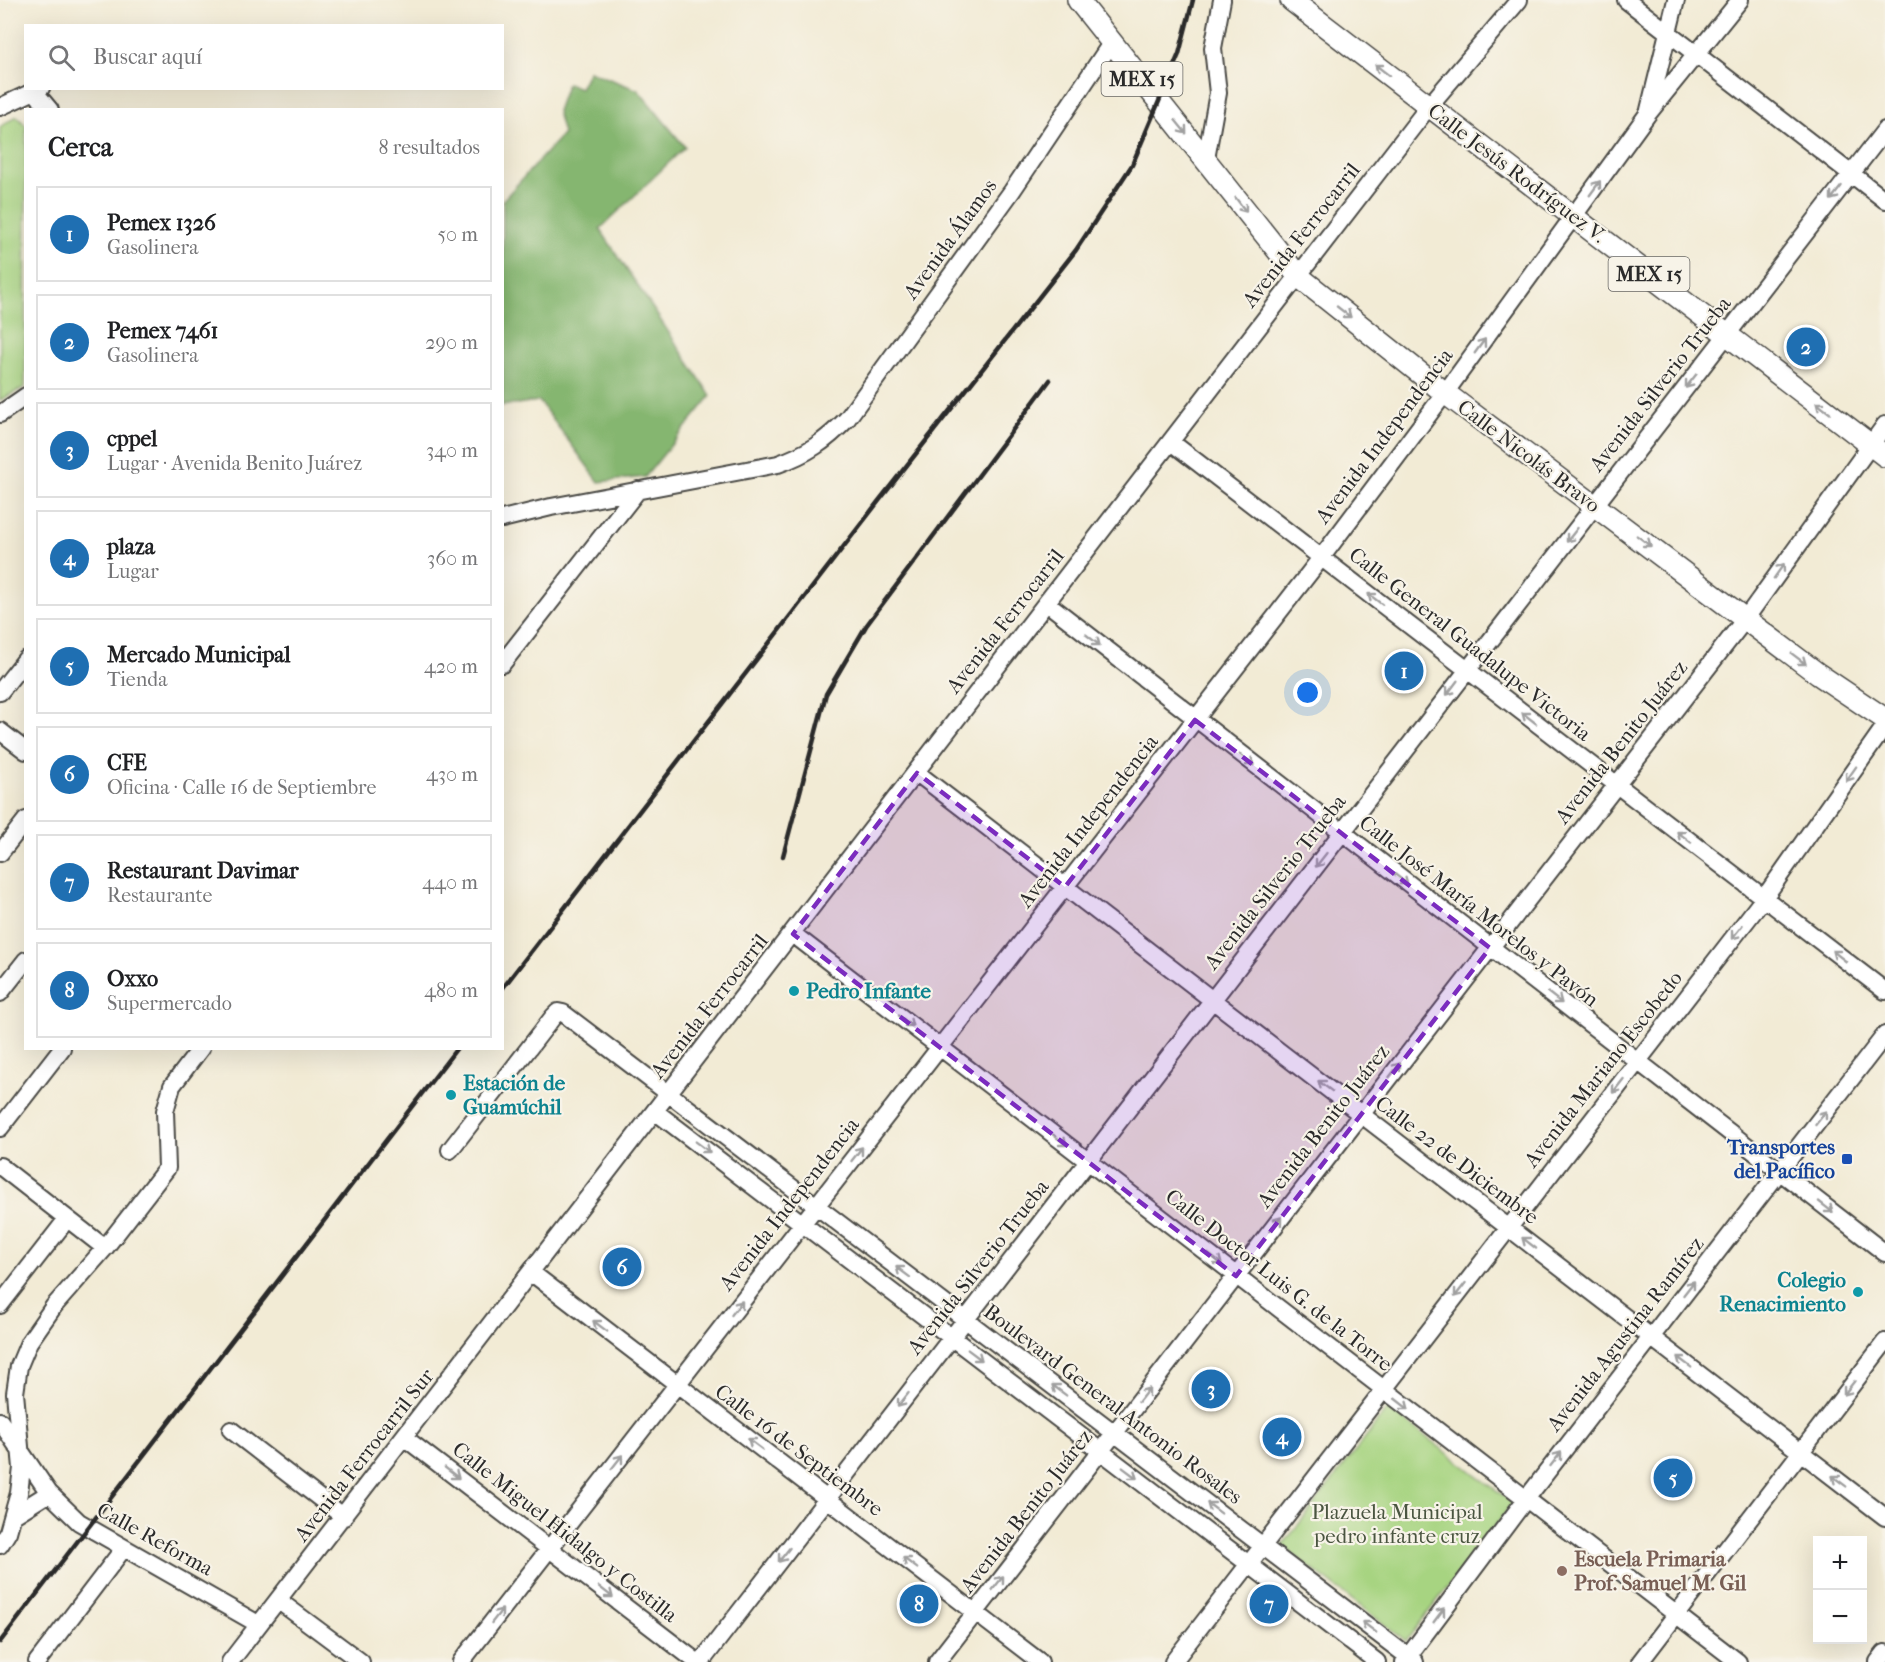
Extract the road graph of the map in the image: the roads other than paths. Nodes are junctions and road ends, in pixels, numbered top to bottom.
1 (1078, 0) edge
2 (1222, 0) edge
3 (1291, 0) edge
4 (1519, 0) edge
5 (1626, 0) edge
6 (1676, 0) edge
7 (1740, 0) edge
8 (1668, 33) junction
9 (1112, 42) junction
10 (1697, 55) junction
11 (38, 90) edge
12 (1429, 106) junction
13 (0, 107) edge
14 (49, 108) edge
15 (1647, 116) junction
16 (1885, 130) edge
17 (1206, 159) junction
18 (1851, 174) junction
19 (1885, 200) edge
20 (1575, 216) junction
21 (1298, 276) junction
22 (1727, 334) junction
23 (1445, 393) junction
24 (24, 397) edge
25 (0, 414) edge
26 (1885, 425) edge
27 (1171, 442) junction
28 (1877, 450) edge
29 (638, 490) junction
30 (1596, 505) junction
31 (504, 519) edge
32 (1321, 558) junction
33 (1047, 603) junction
34 (1746, 618) junction
35 (504, 661) edge
36 (24, 662) edge
37 (1466, 669) junction
38 (0, 692) edge
39 (1885, 719) edge
40 (1195, 720) junction
41 (1885, 726) edge
42 (0, 731) edge
43 (24, 749) edge
44 (917, 773) junction
45 (1617, 785) junction
46 (24, 823) edge
47 (1342, 833) junction
48 (0, 853) edge
49 (1065, 887) junction
50 (1764, 898) junction
51 (793, 934) junction
52 (1490, 948) junction
53 (24, 963) edge
54 (1885, 991) edge
55 (0, 993) edge
56 (1213, 1000) junction
57 (1885, 1035) edge
58 (940, 1048) junction
59 (60, 1050) edge
60 (199, 1050) edge
61 (1637, 1062) junction
62 (670, 1094) junction
63 (656, 1112) junction
64 (1361, 1114) junction
65 (0, 1128) edge
66 (450, 1150) dead end
67 (1088, 1162) junction
68 (0, 1166) edge
69 (1779, 1171) junction
70 (817, 1206) junction
71 (67, 1219) junction
72 (803, 1224) junction
73 (1509, 1228) junction
74 (105, 1248) junction
75 (1885, 1253) edge
76 (532, 1274) junction
77 (1236, 1276) junction
78 (0, 1305) edge
79 (966, 1320) junction
80 (952, 1337) junction
81 (1651, 1337) junction
82 (1885, 1342) edge
83 (677, 1385) junction
84 (1384, 1389) junction
85 (0, 1421) edge
86 (231, 1430) dead end
87 (1114, 1433) junction
88 (405, 1438) junction
89 (21, 1451) junction
90 (1101, 1451) junction
91 (1800, 1452) junction
92 (49, 1493) junction
93 (827, 1499) junction
94 (1526, 1499) junction
95 (14, 1515) junction
96 (1885, 1516) edge
97 (344, 1517) junction
98 (0, 1545) edge
99 (1263, 1546) junction
100 (124, 1548) junction
101 (550, 1549) junction
102 (1250, 1564) junction
103 (279, 1602) junction
104 (975, 1612) junction
105 (1676, 1614) junction
106 (258, 1624) junction
107 (1885, 1653) edge
108 (1409, 1660) edge
109 (37, 1662) edge
110 (230, 1662) edge
111 (361, 1662) edge
112 (461, 1662) edge
113 (699, 1662) edge
114 (937, 1662) edge
115 (1040, 1662) edge
116 (1173, 1662) edge
117 (1377, 1662) edge
118 (1640, 1662) edge
119 (1738, 1662) edge
120 (1878, 1662) edge

1 - 9 main road, MEX 15
2 - 17 street
12 -> 3 main road, Calle Jesús Rodríguez V. / MEX 15
4 - 12 street, Avenida Ferrocarril
5 - 8 street
6 - 8 street
7 - 10 street, Avenida Independencia
8 - 10 street
8 - 15 street
9 -> 17 main road, MEX 15
9 - 29 street, Avenida Álamos
10 - 15 street, Avenida Independencia
10 - 18 street
11 - 13 street
11 - 14 street
12 - 20 main road, Calle Jesús Rodríguez V. / MEX 15
12 - 21 street, Avenida Ferrocarril
20 -> 15 street, Avenida Independencia
16 - 18 street, Avenida Silverio Trueba
17 -> 21 main road, Calle Nicolás Bravo / MEX 15
18 - 19 street
18 -> 22 street, Avenida Silverio Trueba
20 - 22 main road, Calle Jesús Rodríguez V. / MEX 15
23 -> 20 street, Avenida Independencia
21 -> 23 main road, Calle Nicolás Bravo / MEX 15
21 - 27 street, Avenida Ferrocarril
28 -> 22 main road, Calle Jesús Rodríguez V. / MEX 15
22 -> 30 street, Avenida Silverio Trueba
23 - 30 main road, Calle Nicolás Bravo / MEX 15
23 - 32 street, Avenida Independencia
24 - 25 street
26 - 28 street, Avenida Benito Juárez
27 - 32 street, Calle General Guadalupe Victoria
27 - 33 street, Avenida Ferrocarril
34 -> 28 street, Avenida Benito Juárez
29 - 31 street, Avenida Álamos
29 - 35 street
30 -> 34 main road, Calle Nicolás Bravo / MEX 15
30 -> 37 street, Avenida Silverio Trueba
37 -> 32 street, Calle General Guadalupe Victoria
32 - 40 street, Avenida Independencia
33 -> 40 street, Calle José María Morelos y Pavón
33 - 44 street, Avenida Ferrocarril
34 -> 39 main road, Calle Nicolás Bravo / MEX 15
34 - 45 street, Avenida Benito Juárez
36 - 38 street
45 -> 37 street, Calle General Guadalupe Victoria
37 -> 47 street, Avenida Silverio Trueba
40 -> 47 street, Calle José María Morelos y Pavón
40 - 49 street, Avenida Independencia
41 -> 50 street, Avenida Mariano Escobedo
42 - 43 street
44 - 49 street, Calle 22 de Diciembre
44 - 51 street, Avenida Ferrocarril
50 -> 45 street, Calle General Guadalupe Victoria
45 - 52 street, Avenida Benito Juárez
46 - 48 street
47 -> 52 street, Calle José María Morelos y Pavón
47 -> 56 street, Avenida Silverio Trueba
49 - 56 street, Calle 22 de Diciembre
49 - 58 street, Avenida Independencia
54 -> 50 street, Calle General Guadalupe Victoria
50 -> 61 street, Avenida Mariano Escobedo
51 -> 58 street, Calle Doctor Luis G. de la Torre
51 - 62 street, Avenida Ferrocarril
52 -> 61 street, Calle José María Morelos y Pavón
64 -> 52 street, Avenida Benito Juárez
53 - 55 street
64 -> 56 street, Calle 22 de Diciembre
56 - 67 street, Avenida Silverio Trueba
69 -> 57 street, Avenida Agustina Ramírez
58 -> 67 street, Calle Doctor Luis G. de la Torre
70 -> 58 street, Avenida Independencia
59 - 65 street
60 - 74 street
61 - 69 street, Calle José María Morelos y Pavón
61 -> 73 street, Avenida Mariano Escobedo
62 - 63 street, Avenida Ferrocarril
62 - 66 street, Boulevard General Antonio Rosales
62 - 70 street, Boulevard General Antonio Rosales
63 -> 72 street, Boulevard General Antonio Rosales
63 - 76 street, Avenida Ferrocarril
64 - 73 street, Calle 22 de Diciembre
77 -> 64 street, Avenida Benito Juárez
67 -> 77 street, Calle Doctor Luis G. de la Torre
67 - 79 street, Avenida Silverio Trueba
68 - 71 street
69 -> 75 street, Calle José María Morelos y Pavón
81 -> 69 street, Avenida Agustina Ramírez
70 - 72 street, Avenida Independencia
79 -> 70 street, Boulevard General Antonio Rosales
71 - 74 street
71 - 78 street
72 - 80 street, Boulevard General Antonio Rosales
83 -> 72 street, Avenida Independencia
81 -> 73 street, Calle 22 de Diciembre
73 -> 84 street, Avenida Mariano Escobedo
74 - 89 street
83 -> 76 street, Calle 16 de Septiembre
76 - 88 street, Avenida Ferrocarril Sur
77 - 84 street, Calle Doctor Luis G. de la Torre
87 -> 77 street, Avenida Benito Juárez
79 - 80 street, Avenida Silverio Trueba
87 -> 79 street, Boulevard General Antonio Rosales
80 -> 90 street, Boulevard General Antonio Rosales
80 -> 93 street, Avenida Silverio Trueba
91 -> 81 street, Calle 22 de Diciembre
94 -> 81 street, Avenida Agustina Ramírez
82 -> 91 street
93 -> 83 street, Calle 16 de Septiembre
101 -> 83 street, Avenida Independencia
84 -> 94 street, Calle Doctor Luis G. de la Torre
84 - 99 street, Avenida Mariano Escobedo
85 - 89 street, Calle Reforma
86 - 97 street
87 - 90 street, Avenida Benito Juárez
99 -> 87 street, Boulevard General Antonio Rosales
88 - 97 street, Avenida Ferrocarril Sur
88 -> 101 street, Calle Miguel Hidalgo y Costilla
89 - 92 street, Calle Reforma
89 - 95 street
90 -> 102 street, Boulevard General Antonio Rosales
104 -> 90 street, Avenida Benito Juárez
96 -> 91 street, Calle 22 de Diciembre
91 - 105 street
92 - 95 street
92 - 100 street, Calle Reforma
104 -> 93 street, Calle 16 de Septiembre
93 -> 113 street, Avenida Silverio Trueba
94 - 105 street, Calle Doctor Luis G. de la Torre
108 -> 94 street, Avenida Agustina Ramírez
95 - 98 street
97 - 103 street, Avenida Ferrocarril Sur
99 - 102 street, Avenida Mariano Escobedo
108 -> 99 street, Boulevard General Antonio Rosales
100 - 106 street, Calle Reforma
100 - 109 street
112 -> 101 street, Avenida Independencia
101 -> 113 street, Calle Miguel Hidalgo y Costilla
102 - 116 street, Avenida Mariano Escobedo
102 - 117 street, Boulevard General Antonio Rosales
103 - 106 street, Avenida Ferrocarril Sur
103 - 111 street
104 - 114 street, Avenida Benito Juárez
104 - 115 street, Calle 16 de Septiembre
105 - 118 street
105 - 119 street, Calle Doctor Luis G. de la Torre
106 - 110 street, Avenida Ferrocarril Sur
107 - 120 street

